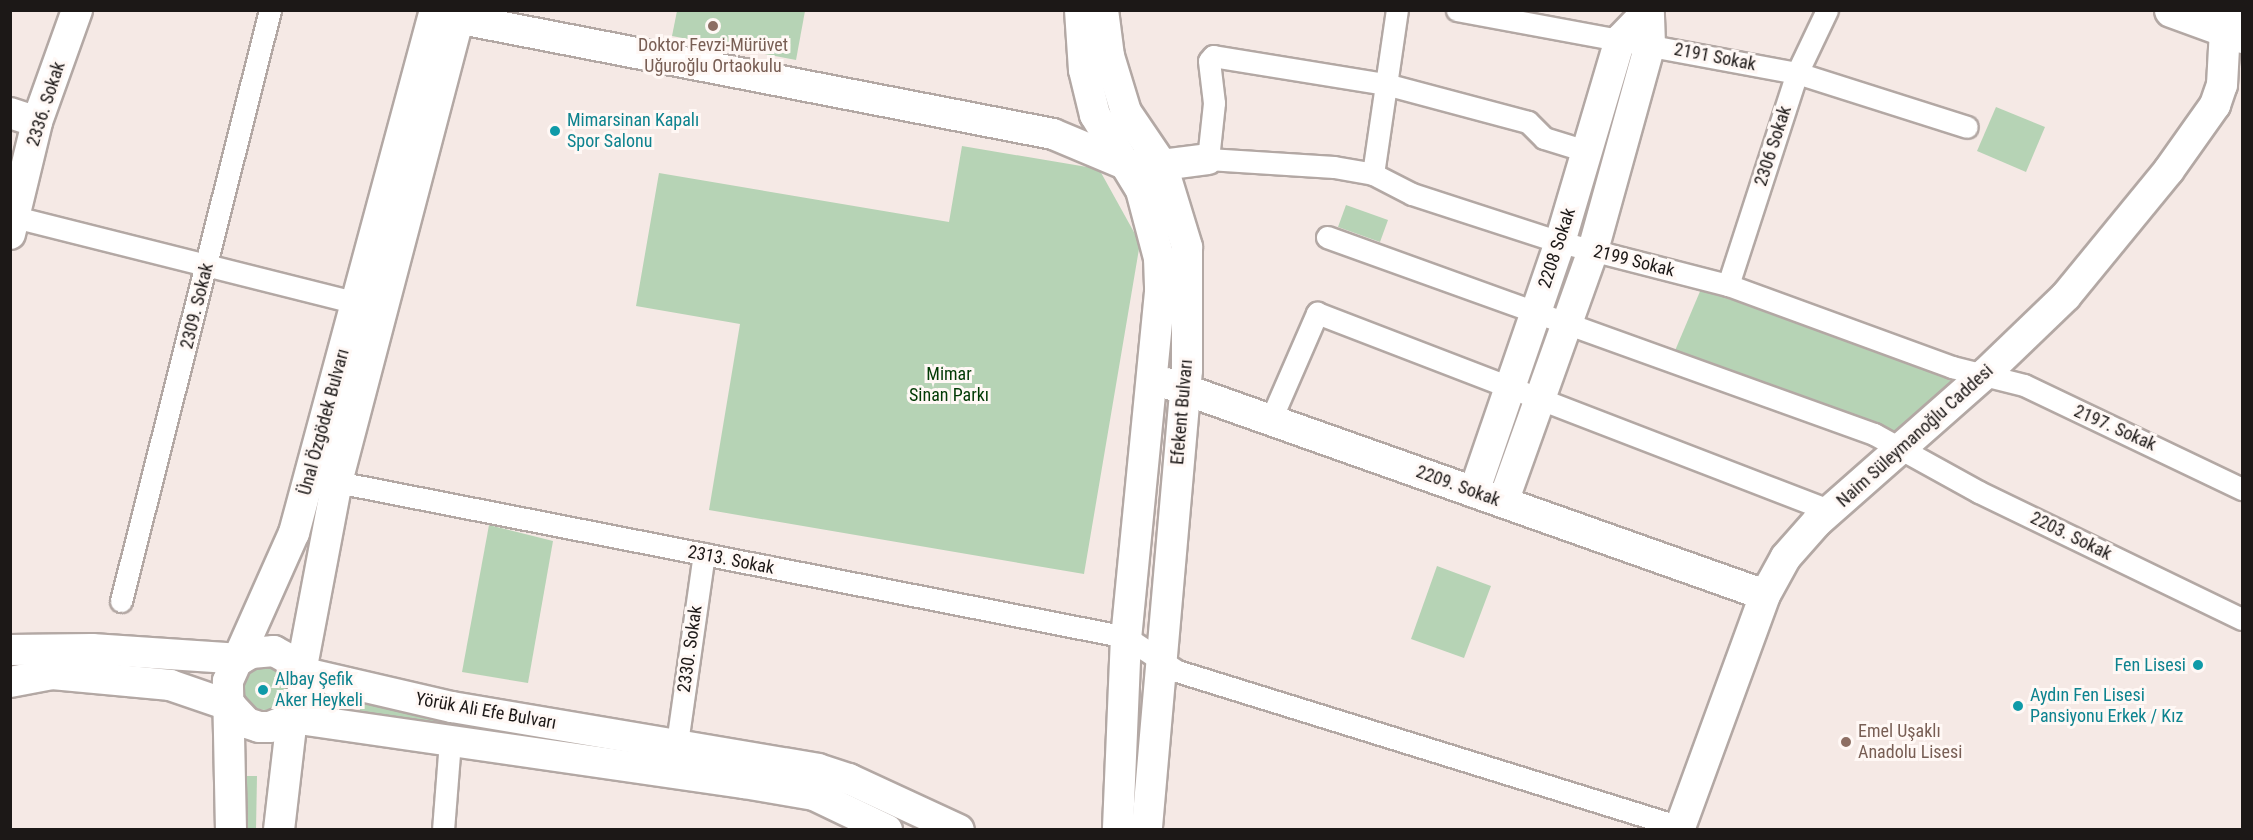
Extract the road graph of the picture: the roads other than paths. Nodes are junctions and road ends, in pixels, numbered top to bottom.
1 (77, 10) edge
2 (270, 10) edge
3 (1080, 10) edge
4 (1103, 10) edge
5 (1397, 10) edge
6 (1457, 10) edge
7 (1827, 10) edge
8 (2171, 10) edge
9 (1649, 11) edge
10 (441, 13) edge
11 (2237, 19) edge
12 (1620, 40) junction
13 (1650, 45) junction
14 (2242, 60) edge
15 (1797, 73) junction
16 (1385, 84) junction
17 (2222, 85) junction
18 (24, 118) edge
19 (1967, 126) dead end
20 (1106, 132) junction
21 (1053, 134) junction
22 (1143, 134) junction
23 (1586, 151) junction
24 (1208, 159) junction
25 (1127, 165) junction
26 (1162, 165) junction
27 (1372, 174) junction
28 (13, 225) edge
29 (1327, 237) dead end
30 (1560, 242) junction
31 (1593, 250) junction
32 (207, 264) junction
33 (1728, 285) junction
34 (369, 306) junction
35 (1537, 310) junction
36 (1568, 322) junction
37 (1986, 374) junction
38 (1151, 378) junction
39 (1511, 385) junction
40 (1185, 389) junction
41 (1540, 397) junction
42 (1271, 419) junction
43 (1902, 449) junction
44 (337, 482) junction
45 (2242, 489) edge
46 (1474, 492) junction
47 (1503, 502) junction
48 (1831, 511) junction
49 (704, 554) junction
50 (1765, 595) junction
51 (121, 601) dead end
52 (2242, 619) edge
53 (1126, 637) junction
54 (10, 650) edge
55 (1159, 658) junction
56 (241, 659) junction
57 (301, 672) junction
58 (10, 682) edge
59 (231, 706) junction
60 (292, 718) junction
61 (450, 742) junction
62 (677, 744) junction
63 (882, 828) edge
64 (1683, 829) edge
65 (231, 830) edge
66 (279, 830) edge
67 (443, 830) edge
68 (959, 830) edge
69 (1118, 830) edge
70 (1147, 830) edge

1 - 18 street, 2336. Sokak
2 - 32 street, 2309. Sokak
3 - 20 street, Efekent Bulvarı
4 - 22 street, Efekent Bulvarı
5 - 16 street
6 - 12 street, 2191 Sokak
7 - 15 street, 2306 Sokak
8 - 11 main road
9 - 12 street, 2208 Sokak
9 - 13 street, 2208 Sokak
10 - 21 street
10 - 34 street, Ünal Özgödek Bulvarı
11 - 17 street
12 - 13 street, 2191 Sokak
12 - 23 street, 2208 Sokak
13 - 15 street, 2191 Sokak
13 - 31 street, 2208 Sokak
14 - 17 street
15 - 19 street, 2191 Sokak
15 - 33 street, 2306 Sokak
16 - 23 street
16 - 24 street
16 - 27 street
17 - 37 street, Naim Süleymanoğlu Caddesi
18 - 28 street, 2336. Sokak
20 - 21 street
20 - 22 street
20 - 25 street, Efekent Bulvarı
21 - 25 street
22 - 24 street
22 - 26 street, Efekent Bulvarı
23 - 30 street, 2208 Sokak
24 - 26 street
24 - 27 street, 2199 Sokak
25 - 26 street
25 - 38 street, Efekent Bulvarı
26 - 40 street, Efekent Bulvarı
27 - 30 street, 2199 Sokak
28 - 32 street
29 - 35 street, 2203. Sokak
30 - 31 street, 2199 Sokak
30 - 35 street, 2208 Sokak
31 - 33 street, 2199 Sokak
31 - 36 street, 2208 Sokak
32 - 34 street
32 - 51 street, 2309. Sokak
33 - 37 street, 2199 Sokak
34 - 44 street, Ünal Özgödek Bulvarı
34 - 56 street, Ünal Özgödek Bulvarı
35 - 36 street, 2203. Sokak
35 - 39 street, 2208 Sokak
36 - 41 street, 2208 Sokak
36 - 43 street, 2203. Sokak
37 - 43 street, Naim Süleymanoğlu Caddesi
37 - 45 street, 2197. Sokak
38 - 40 street, 2209. Sokak
38 - 53 street, Efekent Bulvarı
39 - 41 street
39 - 42 street
39 - 46 street, 2208 Sokak
40 - 42 street, 2209. Sokak
40 - 55 street, Efekent Bulvarı
41 - 47 street, 2208 Sokak
41 - 48 street
42 - 46 street, 2209. Sokak
43 - 48 street, Naim Süleymanoğlu Caddesi
43 - 52 street, 2203. Sokak
44 - 49 street, 2313. Sokak
44 - 57 street, Ünal Özgödek Bulvarı
46 - 47 street, 2209. Sokak
47 - 50 street, 2209. Sokak
48 - 50 street, Naim Süleymanoğlu Caddesi
49 - 53 street, 2313. Sokak
49 - 62 street, 2330. Sokak
50 - 64 street, Naim Süleymanoğlu Caddesi
53 - 55 street
53 - 69 street, Efekent Bulvarı
54 - 56 street, Yörük Ali Efe Bulvarı
55 - 64 street
55 - 70 street, Efekent Bulvarı
56 - 57 street, Yörük Ali Efe Bulvarı
56 - 59 street, Ünal Özgödek Bulvarı
57 - 60 street, Ünal Özgödek Bulvarı
57 - 62 street, Yörük Ali Efe Bulvarı
58 - 59 street, Yörük Ali Efe Bulvarı
59 - 60 street, Yörük Ali Efe Bulvarı
59 - 65 street, Ünal Özgödek Bulvarı
60 - 61 street, Yörük Ali Efe Bulvarı
60 - 66 street, Ünal Özgödek Bulvarı
61 - 63 street, Yörük Ali Efe Bulvarı
61 - 67 street
62 - 68 street, Yörük Ali Efe Bulvarı

